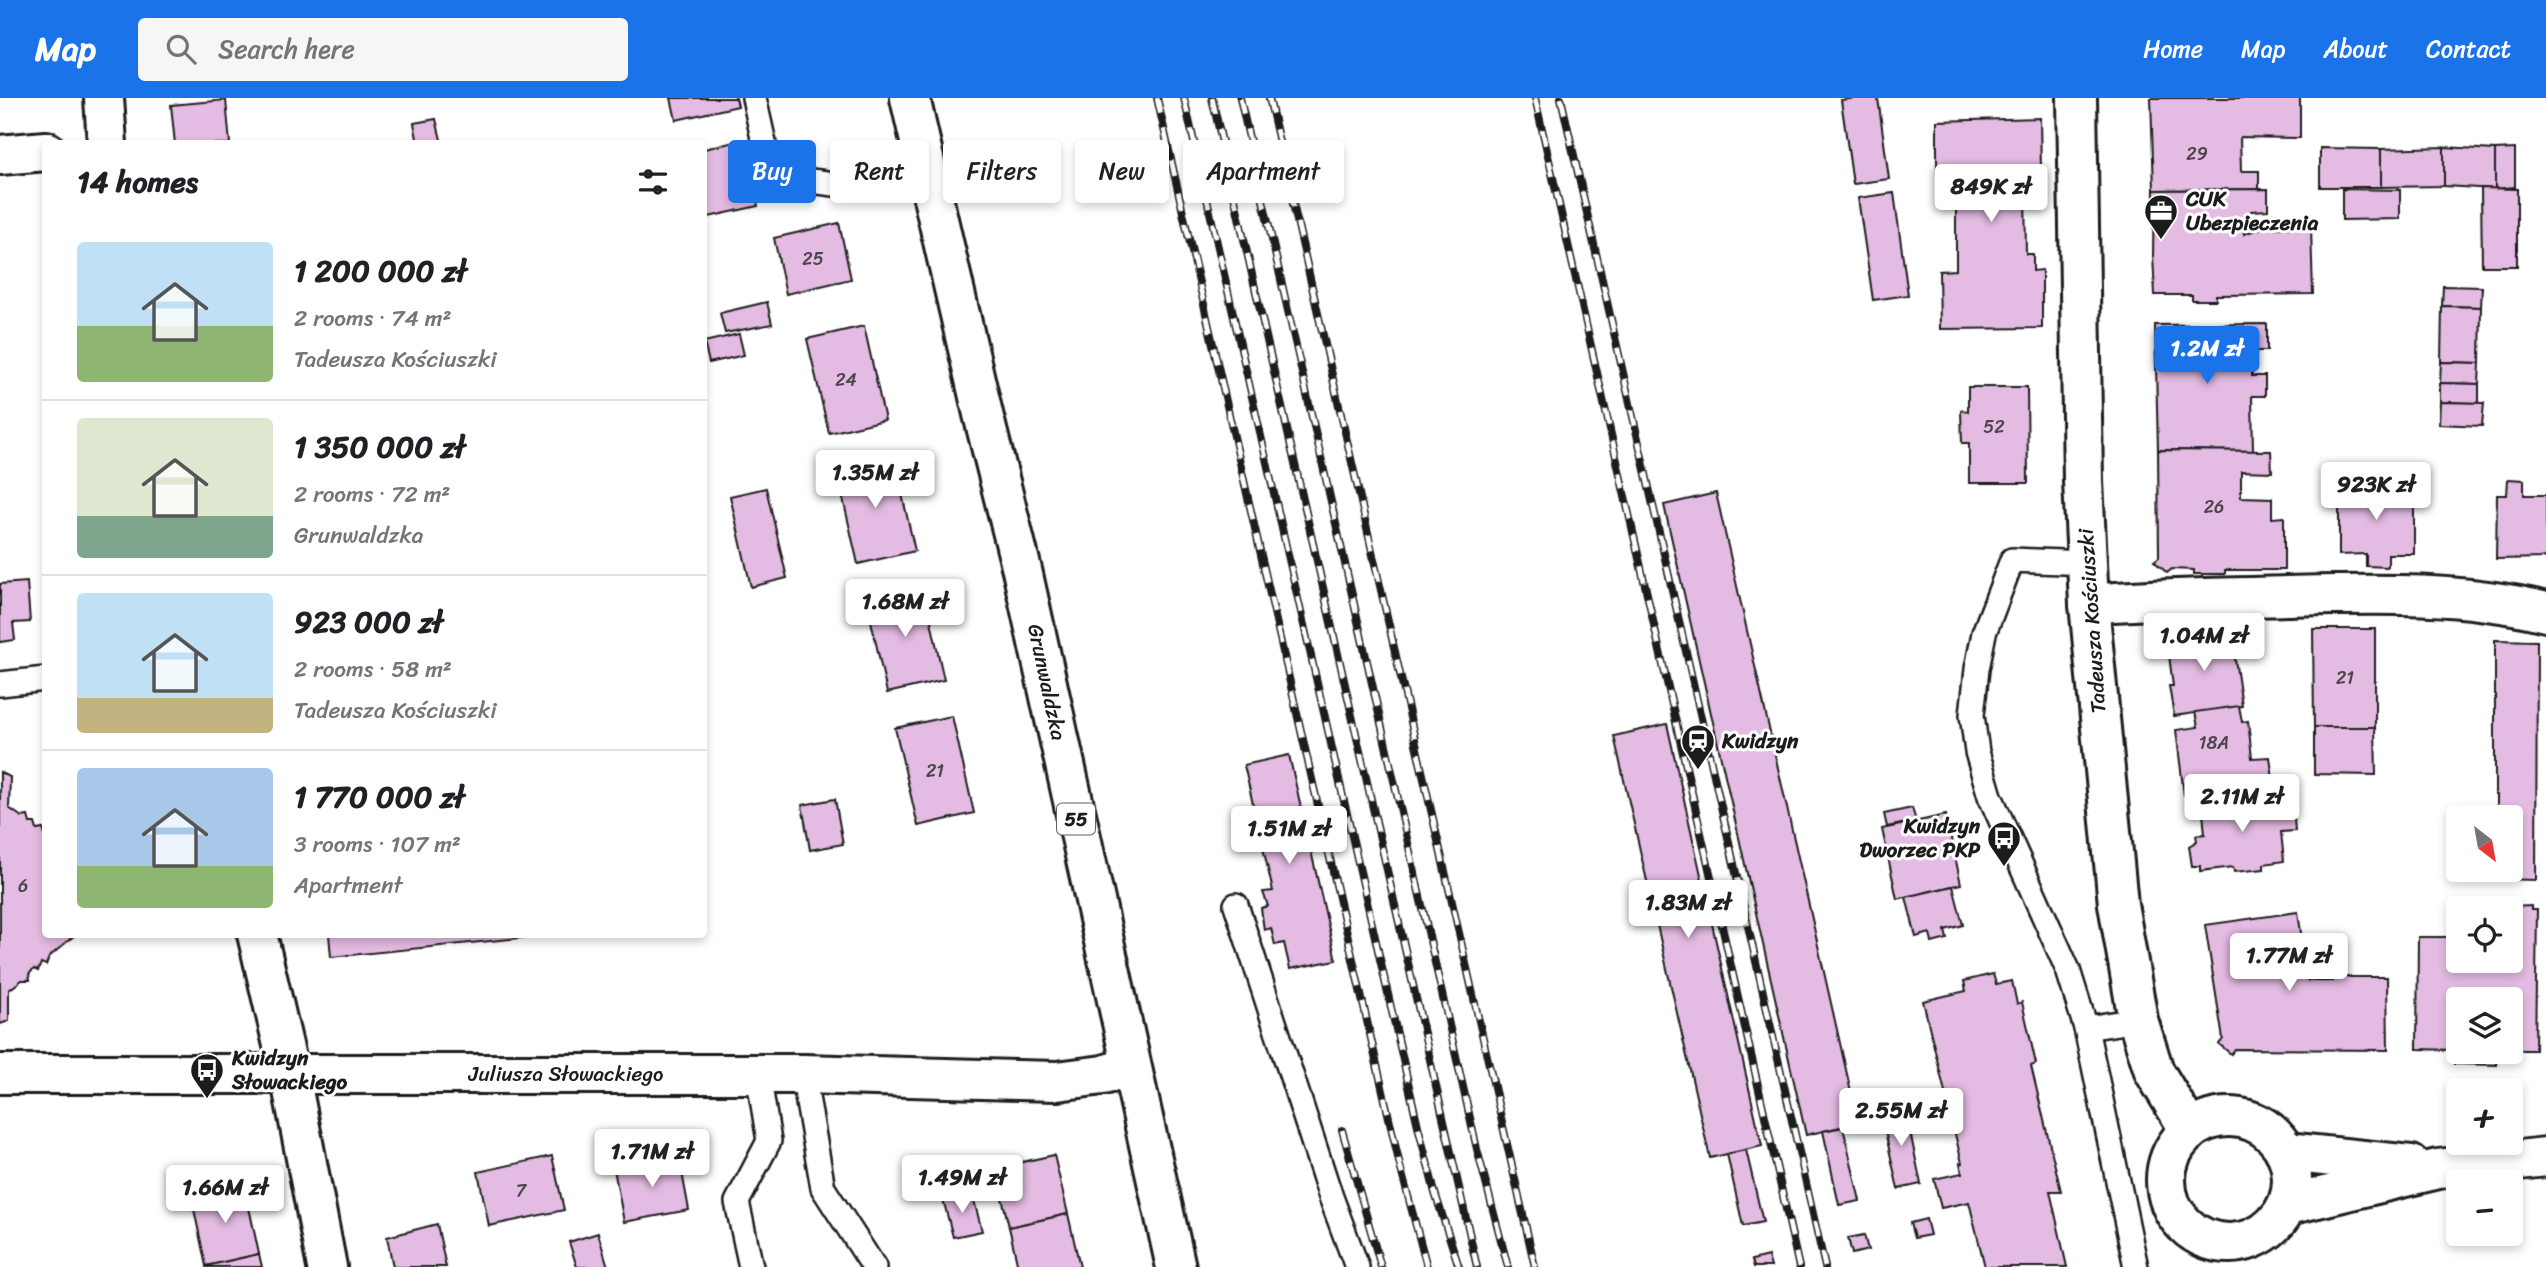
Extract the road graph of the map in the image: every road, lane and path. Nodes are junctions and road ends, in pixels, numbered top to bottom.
1 (104, 98) edge
2 (754, 98) edge
3 (910, 98) edge
4 (2077, 98) edge
5 (98, 140) edge
6 (920, 140) edge
7 (42, 151) edge
8 (0, 155) edge
9 (929, 178) edge
10 (830, 183) edge
11 (2088, 562) junction
12 (2089, 604) junction
13 (2546, 612) edge
14 (42, 679) edge
15 (0, 684) edge
16 (1236, 905) dead end
17 (258, 938) edge
18 (2138, 1020) junction
19 (2086, 1028) junction
20 (1130, 1067) junction
21 (0, 1074) edge
22 (758, 1074) junction
23 (803, 1074) junction
24 (290, 1075) junction
25 (2189, 1129) junction
26 (2286, 1152) junction
27 (2546, 1157) edge
28 (2438, 1168) junction
29 (2288, 1206) junction
30 (2204, 1253) edge
31 (2250, 1254) edge
32 (327, 1267) edge
33 (751, 1267) edge
34 (874, 1267) edge
35 (1176, 1267) edge
36 (1357, 1267) edge
37 (2136, 1267) edge

1 - 5 street
2 - 10 lane
3 - 6 street, Grunwaldzka / 55
4 - 11 street, Tadeusza Kościuszki
7 - 8 street
9 - 20 street, Grunwaldzka / 55
11 - 12 street, Tadeusza Kościuszki
11 - 19 lane
12 - 13 street
12 - 18 street, Tadeusza Kościuszki
14 - 15 lane
16 - 36 lane
17 - 24 street
18 - 19 lane
18 - 25 street, Tadeusza Kościuszki
19 - 37 lane
20 - 23 street, Juliusza Słowackiego
20 - 35 street, Grunwaldzka / 55
21 - 24 street, Juliusza Słowackiego
22 - 23 street, Juliusza Słowackiego
22 - 24 street, Juliusza Słowackiego
22 - 33 lane
23 - 34 lane
24 - 32 street
25 - 26 street
25 - 30 street
26 - 28 street
26 - 29 street
27 - 28 street
28 - 29 street
29 - 31 street
30 - 31 street

